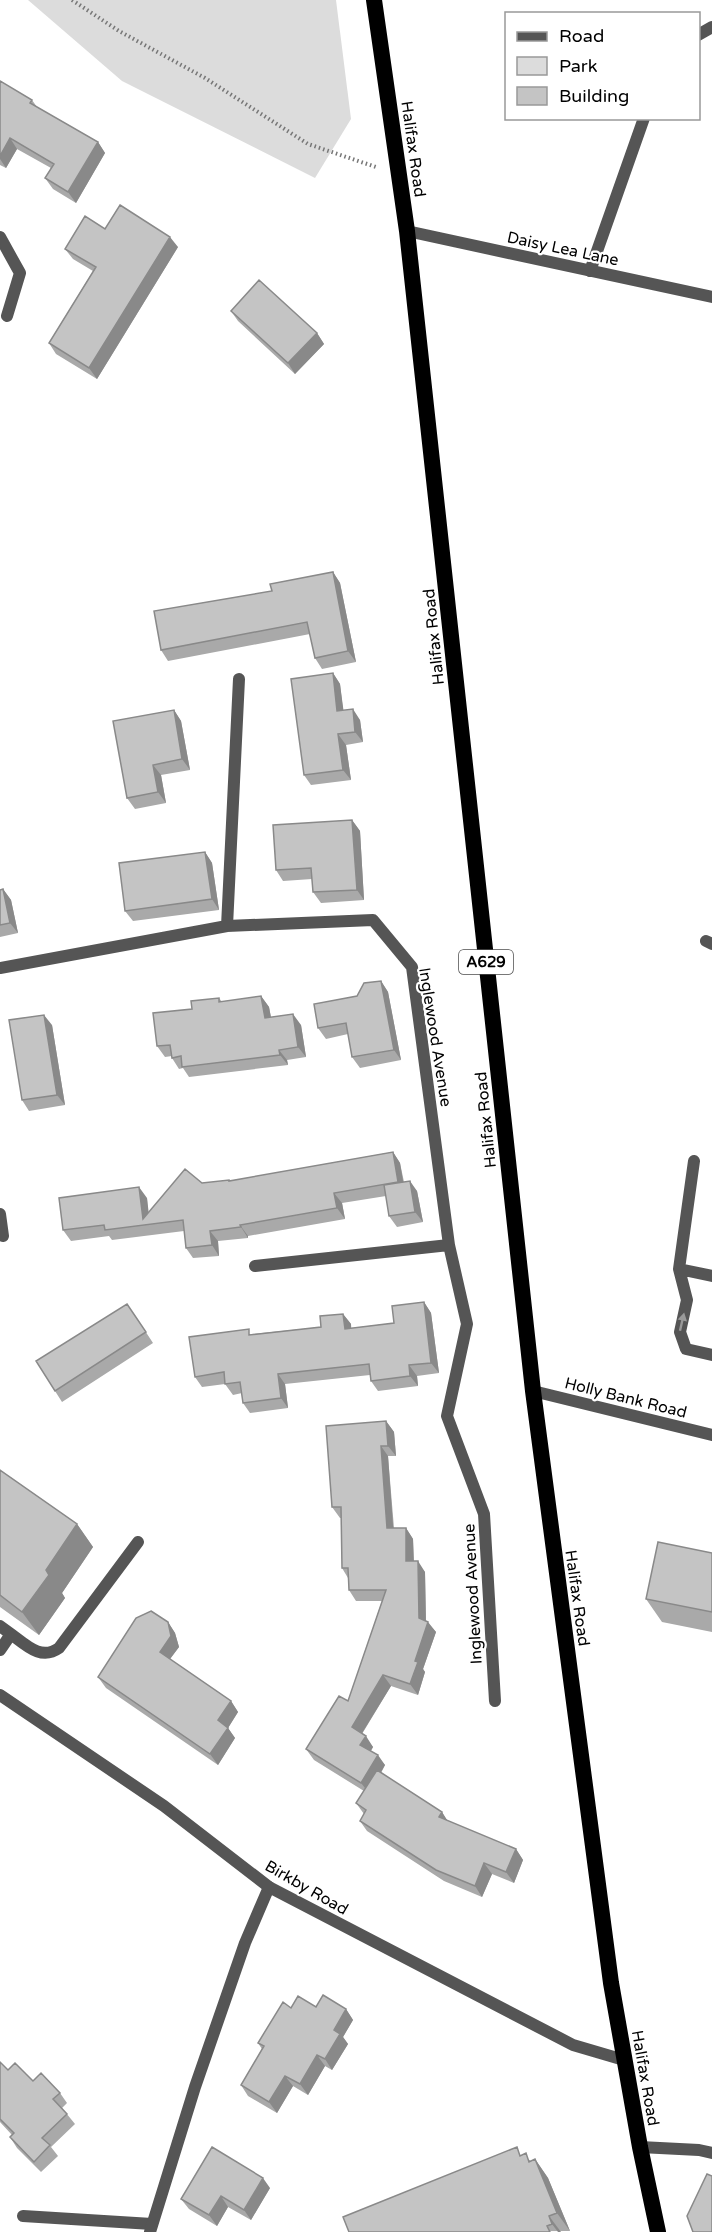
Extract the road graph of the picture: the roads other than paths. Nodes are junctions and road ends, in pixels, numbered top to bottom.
1 (374, 0) edge
2 (643, 120) edge
3 (407, 231) junction
4 (0, 237) edge
5 (590, 271) junction
6 (712, 297) edge
7 (7, 316) dead end
8 (239, 679) dead end
9 (227, 926) junction
10 (0, 968) edge
11 (694, 1161) dead end
12 (0, 1214) edge
13 (3, 1236) dead end
14 (449, 1245) junction
15 (255, 1266) dead end
16 (679, 1269) junction
17 (712, 1276) edge
18 (712, 1355) edge
19 (533, 1391) junction
20 (712, 1435) edge
21 (138, 1542) dead end
22 (0, 1626) edge
23 (11, 1634) junction
24 (0, 1650) edge
25 (0, 1695) edge
26 (495, 1701) dead end
27 (269, 1887) junction
28 (624, 2060) junction
29 (640, 2147) junction
30 (712, 2153) edge
31 (23, 2216) dead end
32 (151, 2228) edge
33 (658, 2232) edge

1 - 3 highway, Halifax Road / A629
2 - 5 street
3 - 5 street, Daisy Lea Lane
3 - 19 highway, Halifax Road / A629
4 - 7 street
5 - 6 street, Daisy Lea Lane
8 - 9 street
9 - 10 street, Inglewood Avenue
9 - 14 street, Inglewood Avenue
11 - 16 street
12 - 13 street
14 - 15 street
14 - 26 street, Inglewood Avenue
16 - 17 street
18 -> 16 street
19 - 20 street, Holly Bank Road
19 - 28 highway, Halifax Road / A629
21 - 23 street
22 - 23 street
23 - 24 street
25 - 27 street, Birkby Road
27 - 28 street, Birkby Road
27 - 32 street
28 - 29 highway, Halifax Road / A629
29 - 30 street
29 - 33 highway, Halifax Road / A629
31 - 32 street

